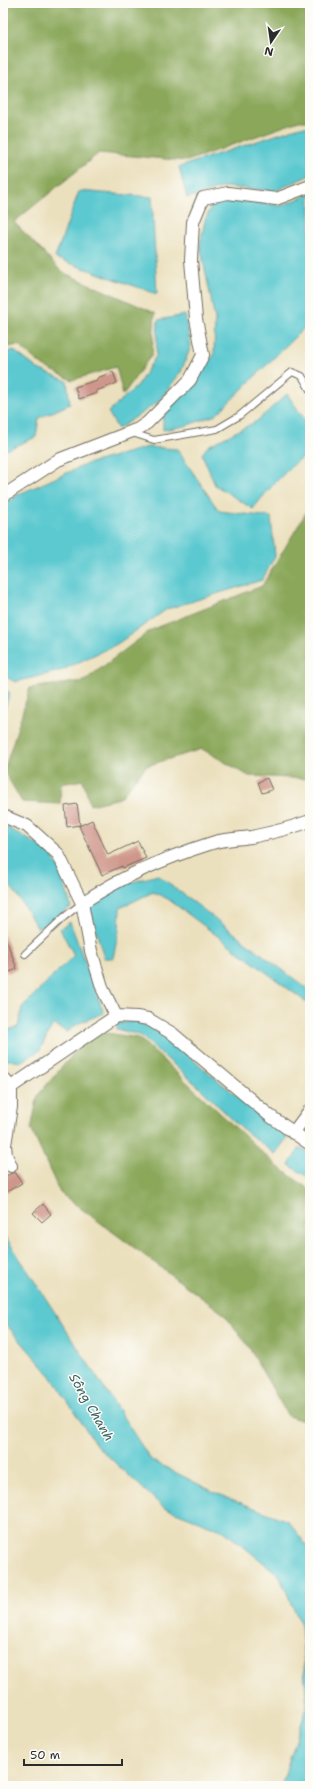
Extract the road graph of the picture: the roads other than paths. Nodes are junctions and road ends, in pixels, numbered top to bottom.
1 (310, 186) edge
2 (310, 390) edge
3 (129, 432) junction
4 (3, 496) edge
5 (3, 816) edge
6 (310, 821) edge
7 (82, 903) junction
8 (25, 954) dead end
9 (116, 1016) junction
10 (7, 1082) edge
11 (310, 1110) edge
12 (293, 1133) junction
13 (310, 1144) edge
14 (11, 1166) dead end

1 - 3 street
2 - 3 lane
3 - 4 street
5 - 7 street
6 - 7 street
7 - 8 lane
7 - 9 street
9 - 10 street
9 - 12 street
10 - 14 street
11 - 12 street
12 - 13 street

